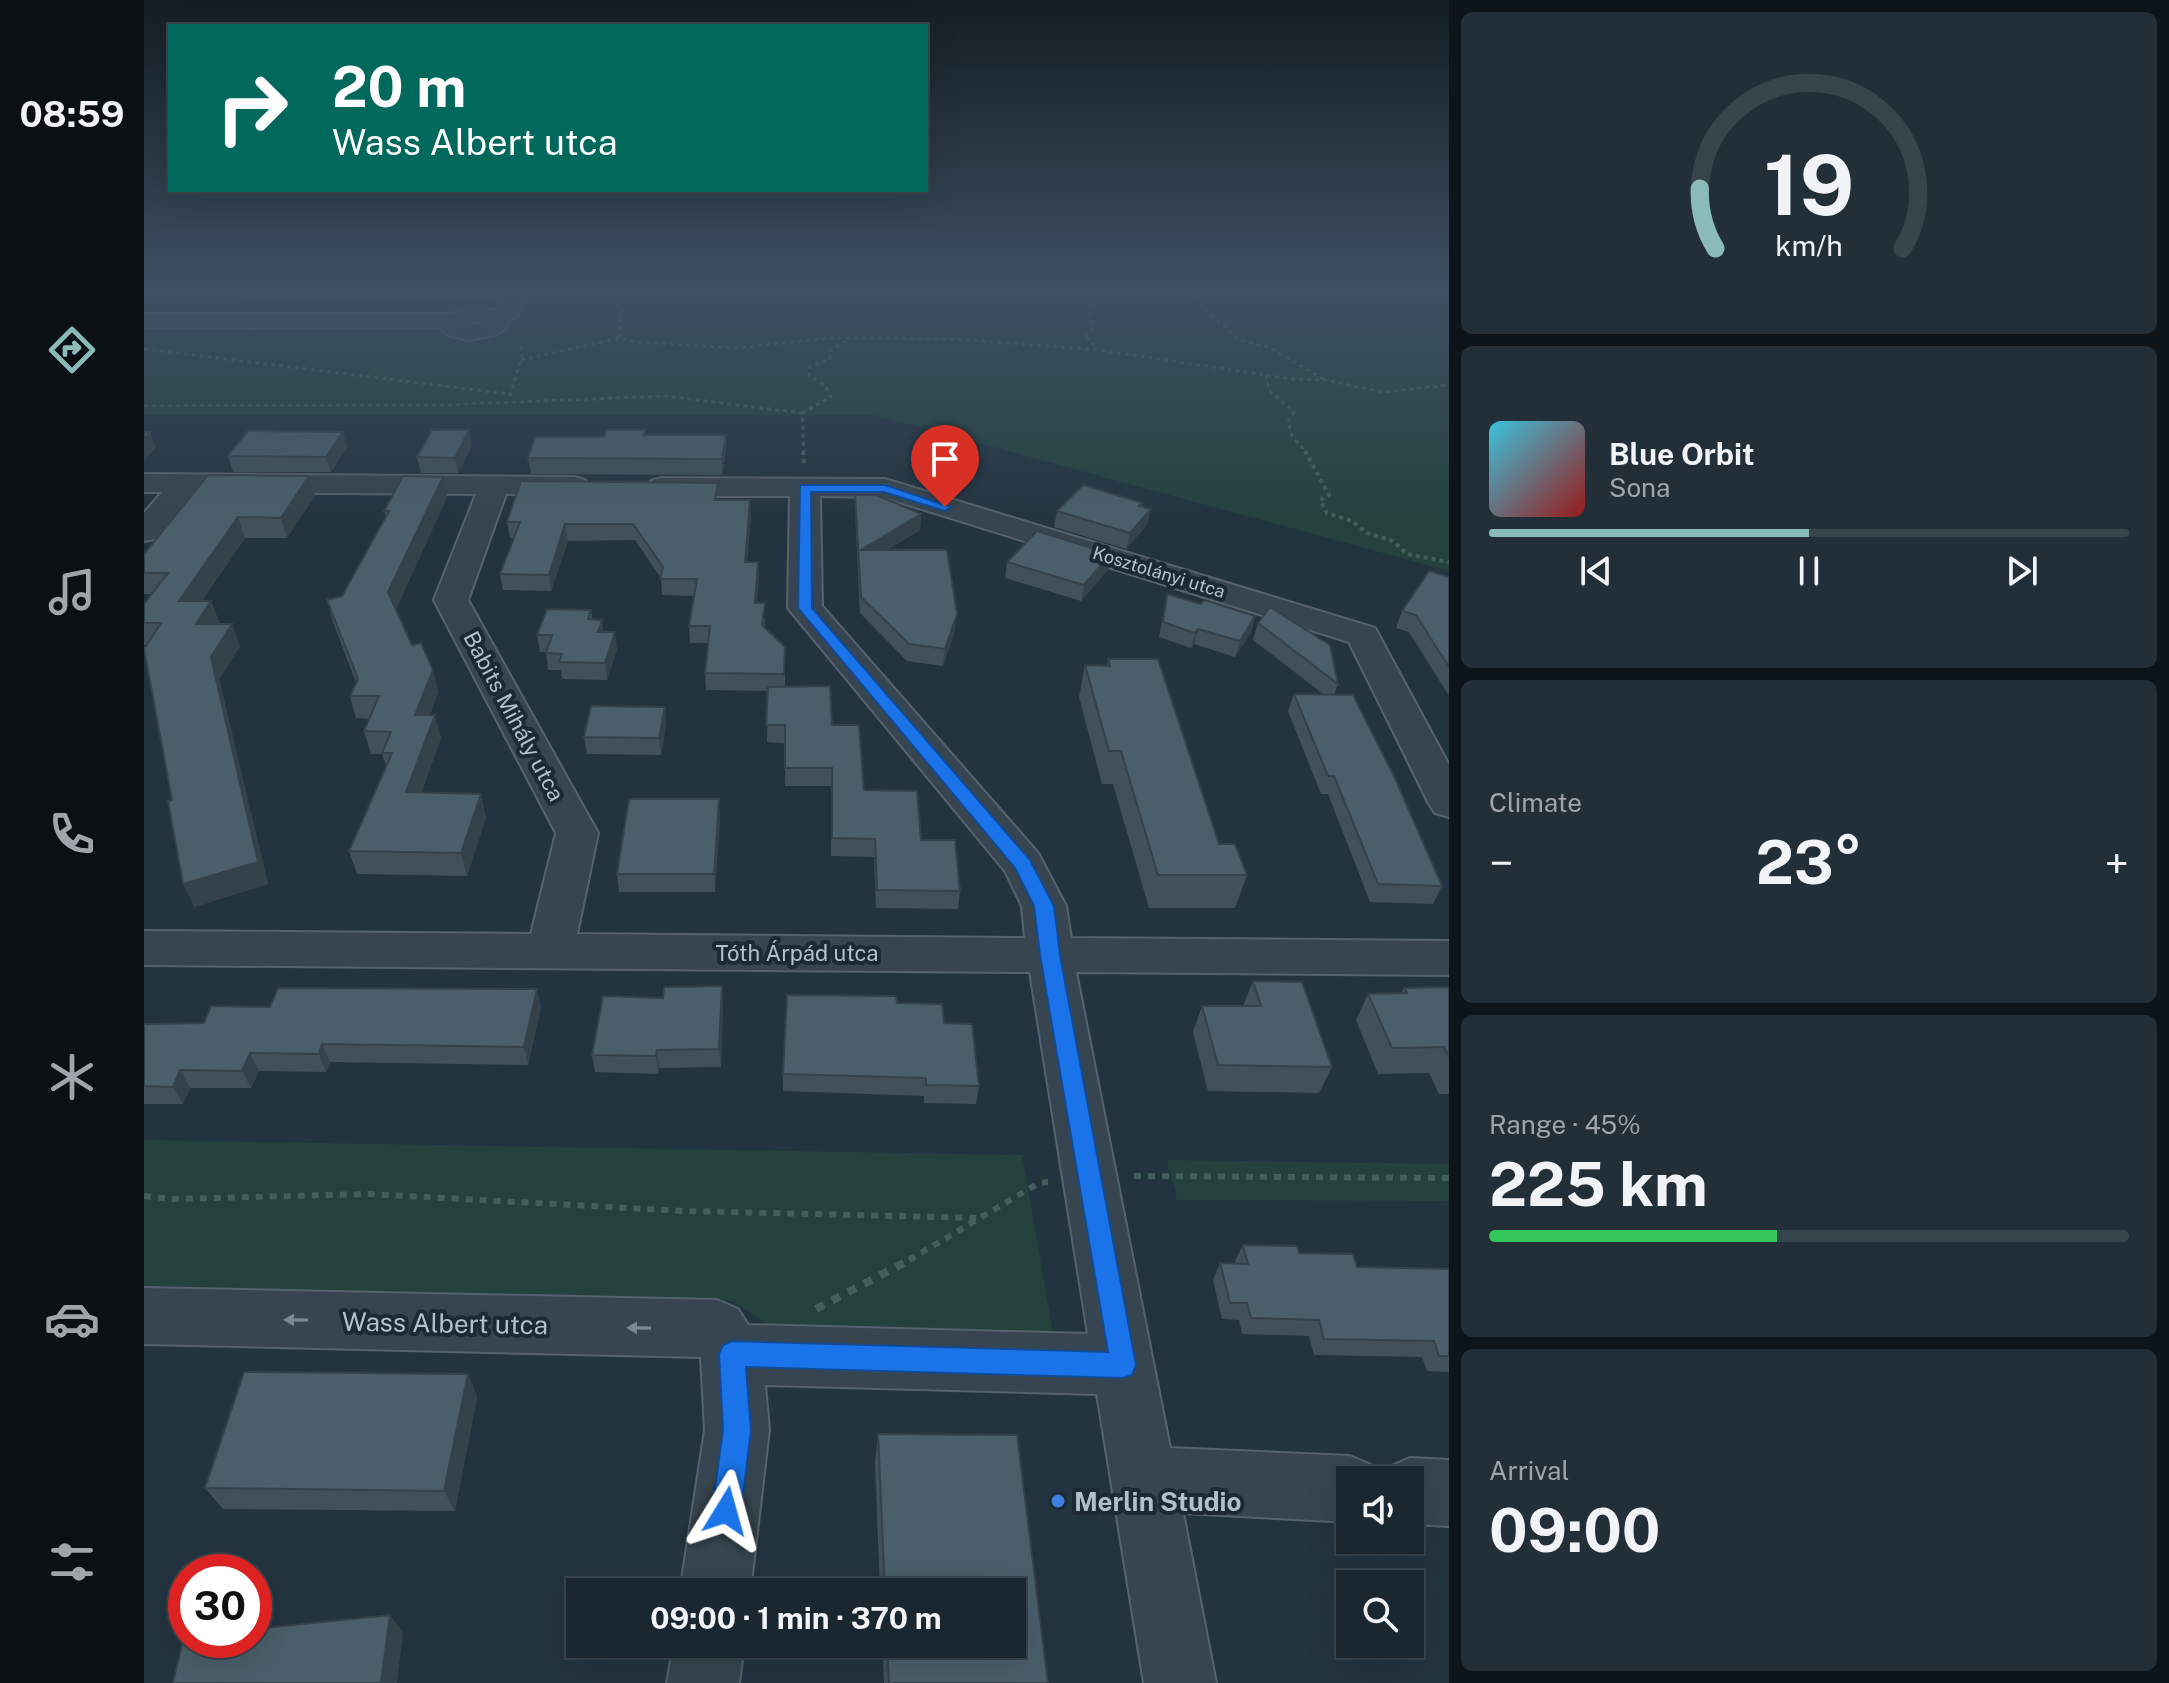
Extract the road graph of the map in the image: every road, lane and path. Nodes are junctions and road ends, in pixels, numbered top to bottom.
1 (287, 367) edge
2 (519, 367) edge
3 (810, 367) edge
4 (1209, 367) edge
5 (1302, 367) edge
6 (1266, 375) junction
7 (1325, 380) junction
8 (1449, 385) edge
9 (510, 394) junction
10 (508, 401) junction
11 (144, 406) edge
12 (802, 413) junction
13 (144, 483) edge
14 (184, 484) junction
15 (494, 486) junction
16 (603, 486) edge
17 (634, 487) edge
18 (805, 488) junction
19 (144, 532) edge
20 (1449, 562) edge
21 (1449, 804) edge
22 (144, 948) edge
23 (550, 951) junction
24 (1050, 955) junction
25 (1449, 958) edge
26 (1089, 1176) junction
27 (1449, 1178) edge
28 (144, 1196) edge
29 (981, 1218) junction
30 (813, 1311) dead end
31 (144, 1316) edge
32 (732, 1354) junction
33 (1123, 1365) junction
34 (1143, 1479) junction
35 (1336, 1488) edge
36 (1424, 1492) edge
37 (1449, 1493) edge
38 (717, 1578) edge
39 (707, 1658) edge
40 (703, 1683) edge
41 (1180, 1683) edge

1 - 9 path
2 - 9 path
3 - 12 path
4 - 6 path
5 - 7 path
6 - 7 path
6 - 20 path
7 - 8 path
9 - 10 path
10 - 11 path
10 - 12 path
12 - 18 path
13 - 14 street
14 - 15 street
14 - 19 street
15 - 16 street
15 - 23 street, Babits Mihály utca
17 - 18 street, Kosztolányi utca
18 - 21 street, Kosztolányi utca
18 - 24 street
22 - 23 street, Tóth Árpád utca
23 - 24 street, Tóth Árpád utca
24 - 25 street, Tóth Árpád utca
24 - 26 street
26 - 27 path
26 - 29 path
26 - 33 street
28 - 29 path
29 - 30 path
32 -> 31 street, Wass Albert utca
32 - 33 street
32 - 38 street
33 - 34 street
34 - 35 street
34 - 41 street
36 - 37 street
39 - 40 street

